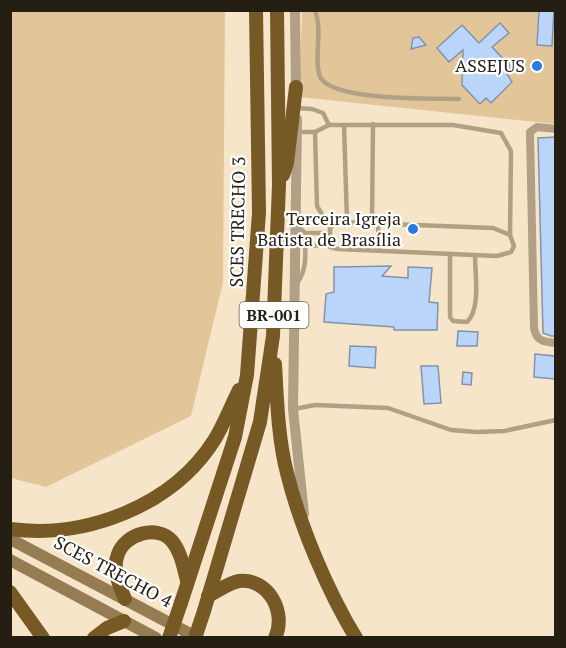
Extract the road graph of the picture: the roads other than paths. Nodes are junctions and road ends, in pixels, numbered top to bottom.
1 (256, 10) edge
2 (276, 10) edge
3 (295, 10) edge
4 (319, 10) edge
5 (296, 87) junction
6 (459, 99) dead end
7 (297, 108) junction
8 (372, 124) junction
9 (329, 125) junction
10 (344, 125) junction
11 (555, 129) edge
12 (297, 132) junction
13 (315, 132) junction
14 (279, 185) junction
15 (347, 222) junction
16 (375, 223) junction
17 (334, 224) junction
18 (296, 225) junction
19 (304, 233) junction
20 (329, 233) junction
21 (510, 235) junction
22 (329, 245) junction
23 (305, 246) junction
24 (379, 250) junction
25 (450, 255) junction
26 (475, 256) junction
27 (295, 285) junction
28 (273, 336) junction
29 (555, 343) edge
30 (247, 375) junction
31 (293, 409) junction
32 (555, 420) edge
33 (306, 527) junction
34 (10, 529) edge
35 (10, 539) edge
36 (10, 560) edge
37 (187, 580) junction
38 (10, 592) edge
39 (208, 596) junction
40 (125, 599) junction
41 (124, 621) junction
42 (43, 638) edge
43 (94, 638) edge
44 (156, 638) edge
45 (169, 638) edge
46 (196, 638) edge
47 (275, 638) edge
48 (356, 638) edge

1 - 30 highway, SCES TRECHO 3 / BR-001
2 - 14 highway, BR-001
3 - 5 street
4 - 6 lane
5 - 7 street
5 - 14 highway
7 - 9 lane
7 - 12 street
8 - 10 lane
8 - 16 lane
8 - 21 lane
9 - 10 lane
9 - 13 lane
10 - 15 lane
11 - 29 street
12 - 13 lane
12 - 18 street
13 - 17 lane
14 - 28 highway, BR-001
15 - 16 lane
15 - 17 lane
16 - 21 lane
16 - 24 lane
17 - 20 lane
18 - 19 lane
18 - 27 street
19 - 20 lane
19 - 23 lane
20 - 22 lane
21 - 26 lane
22 - 23 lane
22 - 24 lane
23 - 27 lane
24 - 25 lane
25 - 26 lane
25 - 26 lane
27 - 31 street
28 - 33 highway
28 - 39 highway, BR-001
30 - 34 highway
30 - 37 highway, SCES TRECHO 3 / BR-001
31 - 32 lane
31 - 33 street
33 - 48 highway
35 - 40 main road, SCES TRECHO 4
36 - 41 main road
37 - 40 highway
37 - 45 highway, SCES TRECHO 3 / BR-001, bridge
38 - 42 highway
39 - 46 highway, BR-001, bridge
39 - 47 highway
40 - 46 main road, SCES TRECHO 4
41 - 43 highway
41 - 44 main road

